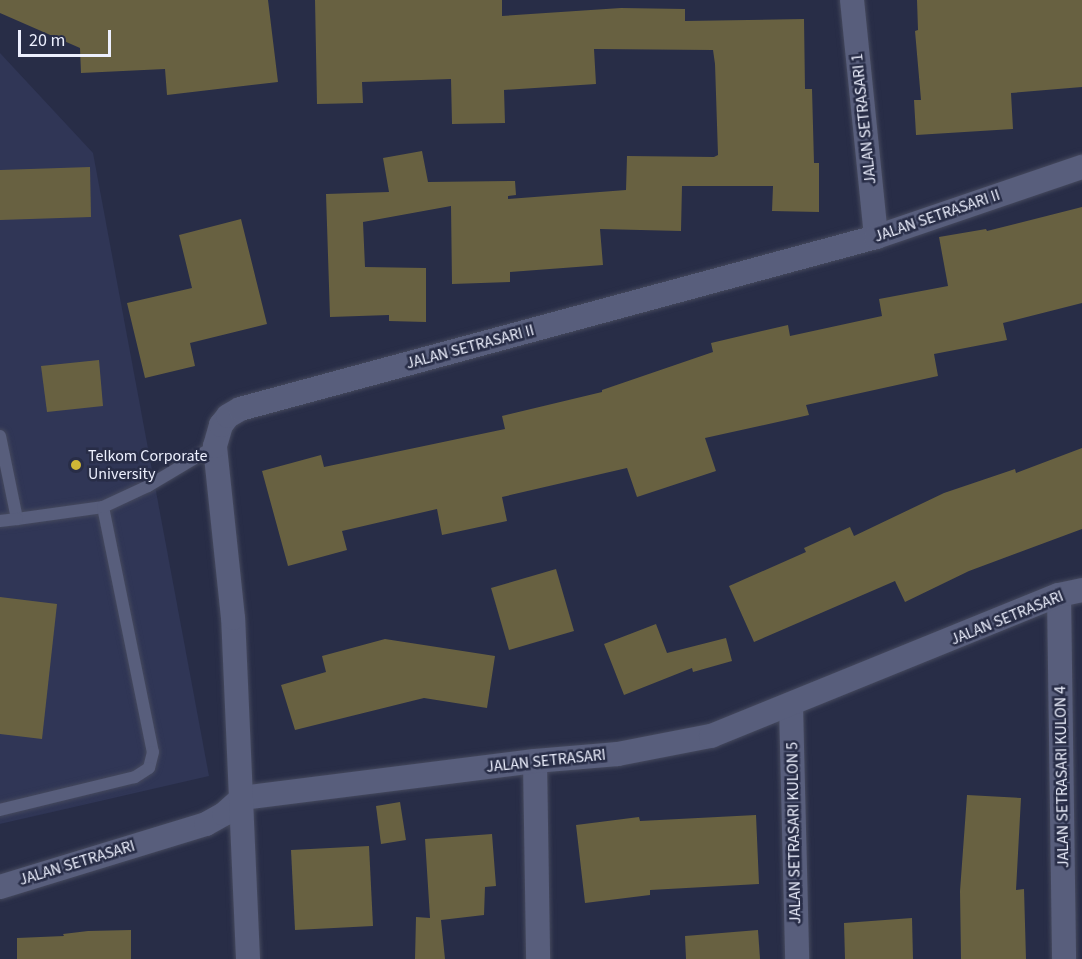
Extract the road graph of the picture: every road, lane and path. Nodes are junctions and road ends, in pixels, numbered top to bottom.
1 (852, 0) edge
2 (1082, 167) edge
3 (876, 237) junction
4 (0, 435) edge
5 (215, 446) junction
6 (103, 507) junction
7 (16, 519) junction
8 (0, 521) edge
9 (1071, 592) edge
10 (791, 706) junction
11 (535, 761) junction
12 (242, 798) junction
13 (0, 810) edge
14 (0, 887) edge
15 (248, 959) edge
16 (538, 959) edge
17 (797, 959) edge
18 (1064, 959) edge

1 - 3 street, JALAN SETRASARI 1
2 - 3 street, JALAN SETRASARI II
3 - 5 street, JALAN SETRASARI II
4 - 7 lane
5 - 6 lane
5 - 12 street, JALAN SETRASARI II
6 - 7 lane
6 - 13 lane
7 - 8 lane
9 - 10 street, JALAN SETRASARI
9 - 18 street, JALAN SETRASARI KULON 4
10 - 11 street, JALAN SETRASARI
10 - 17 street, JALAN SETRASARI KULON 5
11 - 12 street, JALAN SETRASARI
11 - 16 street
12 - 14 street, JALAN SETRASARI
12 - 15 street, JALAN SETRASARI II

